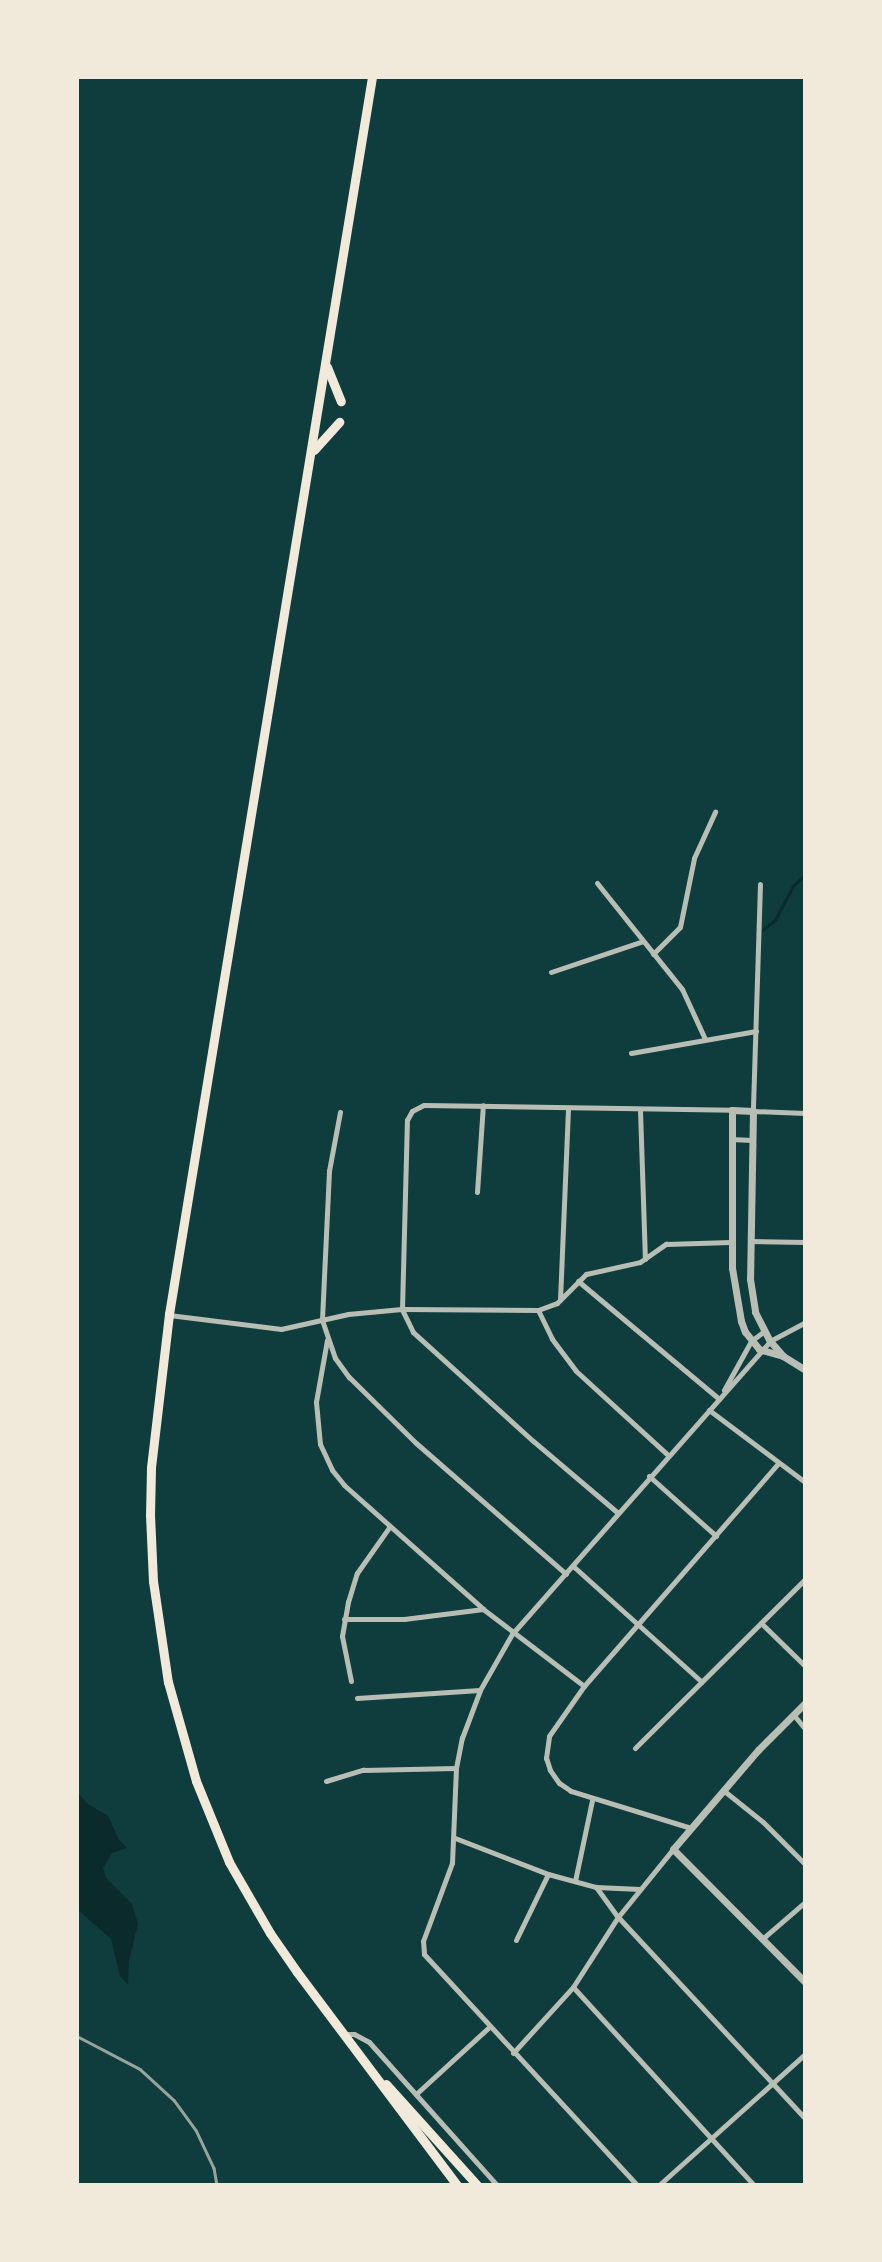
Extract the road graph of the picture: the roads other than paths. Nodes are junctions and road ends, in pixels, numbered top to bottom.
1 (372, 77) edge
2 (326, 361) junction
3 (341, 401) dead end
4 (340, 422) dead end
5 (311, 454) junction
6 (715, 812) dead end
7 (597, 883) dead end
8 (760, 884) dead end
9 (643, 941) junction
10 (653, 954) junction
11 (551, 972) dead end
12 (756, 1031) junction
13 (705, 1039) junction
14 (631, 1053) dead end
15 (483, 1105) junction
16 (568, 1108) junction
17 (640, 1110) junction
18 (732, 1110) junction
19 (752, 1111) junction
20 (340, 1112) dead end
21 (805, 1113) edge
22 (731, 1139) junction
23 (752, 1140) junction
24 (477, 1192) dead end
25 (750, 1241) junction
26 (731, 1242) junction
27 (805, 1242) edge
28 (645, 1259) junction
29 (578, 1281) junction
30 (560, 1300) junction
31 (402, 1309) junction
32 (538, 1310) junction
33 (169, 1314) junction
34 (322, 1320) junction
35 (805, 1322) edge
36 (763, 1332) junction
37 (327, 1340) junction
38 (751, 1341) junction
39 (770, 1341) junction
40 (762, 1351) junction
41 (783, 1356) junction
42 (805, 1370) edge
43 (719, 1399) junction
44 (709, 1410) junction
45 (668, 1455) junction
46 (778, 1464) junction
47 (649, 1476) junction
48 (805, 1482) edge
49 (618, 1513) junction
50 (390, 1527) junction
51 (716, 1536) junction
52 (573, 1566) junction
53 (566, 1574) junction
54 (805, 1579) edge
55 (483, 1609) junction
56 (344, 1619) junction
57 (761, 1623) junction
58 (639, 1624) junction
59 (512, 1634) junction
60 (805, 1667) edge
61 (351, 1681) dead end
62 (702, 1682) junction
63 (584, 1686) junction
64 (480, 1690) junction
65 (357, 1698) dead end
66 (805, 1703) edge
67 (793, 1714) junction
68 (805, 1729) edge
69 (635, 1748) dead end
70 (456, 1768) junction
71 (326, 1781) dead end
72 (723, 1790) junction
73 (592, 1800) junction
74 (691, 1828) junction
75 (455, 1838) junction
76 (673, 1849) junction
77 (805, 1864) edge
78 (548, 1874) junction
79 (575, 1881) junction
80 (596, 1886) junction
81 (640, 1889) junction
82 (805, 1902) edge
83 (618, 1917) junction
84 (762, 1939) junction
85 (516, 1941) dead end
86 (805, 1982) edge
87 (573, 1987) junction
88 (488, 2028) junction
89 (343, 2034) junction
90 (350, 2043) junction
91 (513, 2053) junction
92 (805, 2054) edge
93 (772, 2083) junction
94 (416, 2094) junction
95 (805, 2118) edge
96 (710, 2138) junction
97 (457, 2185) edge
98 (477, 2185) edge
99 (497, 2185) edge
100 (637, 2185) edge
101 (659, 2185) edge
102 (754, 2185) edge

1 - 2 highway
2 - 3 highway
2 - 5 highway
4 - 5 highway
5 - 33 highway
6 - 10 street
7 - 9 street
8 - 12 street
9 - 10 street
9 - 11 street
10 - 13 street
12 - 13 street
12 - 19 street
13 - 14 street
15 - 16 street
15 - 24 street
15 - 31 street
16 - 17 street
16 - 30 street
17 - 18 street
17 - 28 street
18 - 19 street
18 - 22 street
19 - 21 street
19 - 23 street
20 - 34 street
22 - 23 street
22 - 26 street
23 - 25 street
25 - 27 street
25 - 36 street
26 - 28 street
26 - 38 street
28 - 29 street
29 - 30 street
29 - 43 street
30 - 32 street
31 - 32 street
31 - 34 street
31 - 49 street
32 - 45 street
33 - 34 street
33 - 89 highway
34 - 37 street
35 - 39 street
36 - 38 street
36 - 39 street
37 - 50 street
37 - 53 street
38 - 40 street
38 - 43 street
39 - 40 street
39 - 41 street
40 - 41 street
40 - 43 street
41 - 42 street
43 - 44 street
44 - 45 street
44 - 46 street
45 - 47 street
46 - 48 street
46 - 51 street
47 - 49 street
47 - 51 street
49 - 52 street
50 - 55 street
50 - 56 street
51 - 58 street
52 - 53 street
52 - 58 street
53 - 59 street
54 - 57 street
55 - 56 street
55 - 59 street
56 - 61 street
57 - 60 street
57 - 62 street
58 - 62 street
58 - 63 street
59 - 63 street
59 - 64 street
62 - 69 street
63 - 73 street
64 - 65 street
64 - 70 street
66 - 67 street
67 - 68 street
67 - 72 street
70 - 71 street
70 - 75 street
72 - 74 street
72 - 77 street
73 - 74 street
73 - 79 street
74 - 76 street
75 - 78 street
75 - 88 street
76 - 81 street
76 - 84 street
78 - 79 street
78 - 85 street
79 - 80 street
80 - 81 street
80 - 83 street
81 - 83 street
82 - 84 street
83 - 87 street
83 - 93 street
84 - 86 street
87 - 91 street
87 - 96 street
88 - 91 street
88 - 94 street
89 - 90 highway
89 - 94 street
90 - 97 highway
90 - 98 highway
91 - 100 street
92 - 93 street
93 - 95 street
93 - 96 street
94 - 99 street
96 - 101 street
96 - 102 street

